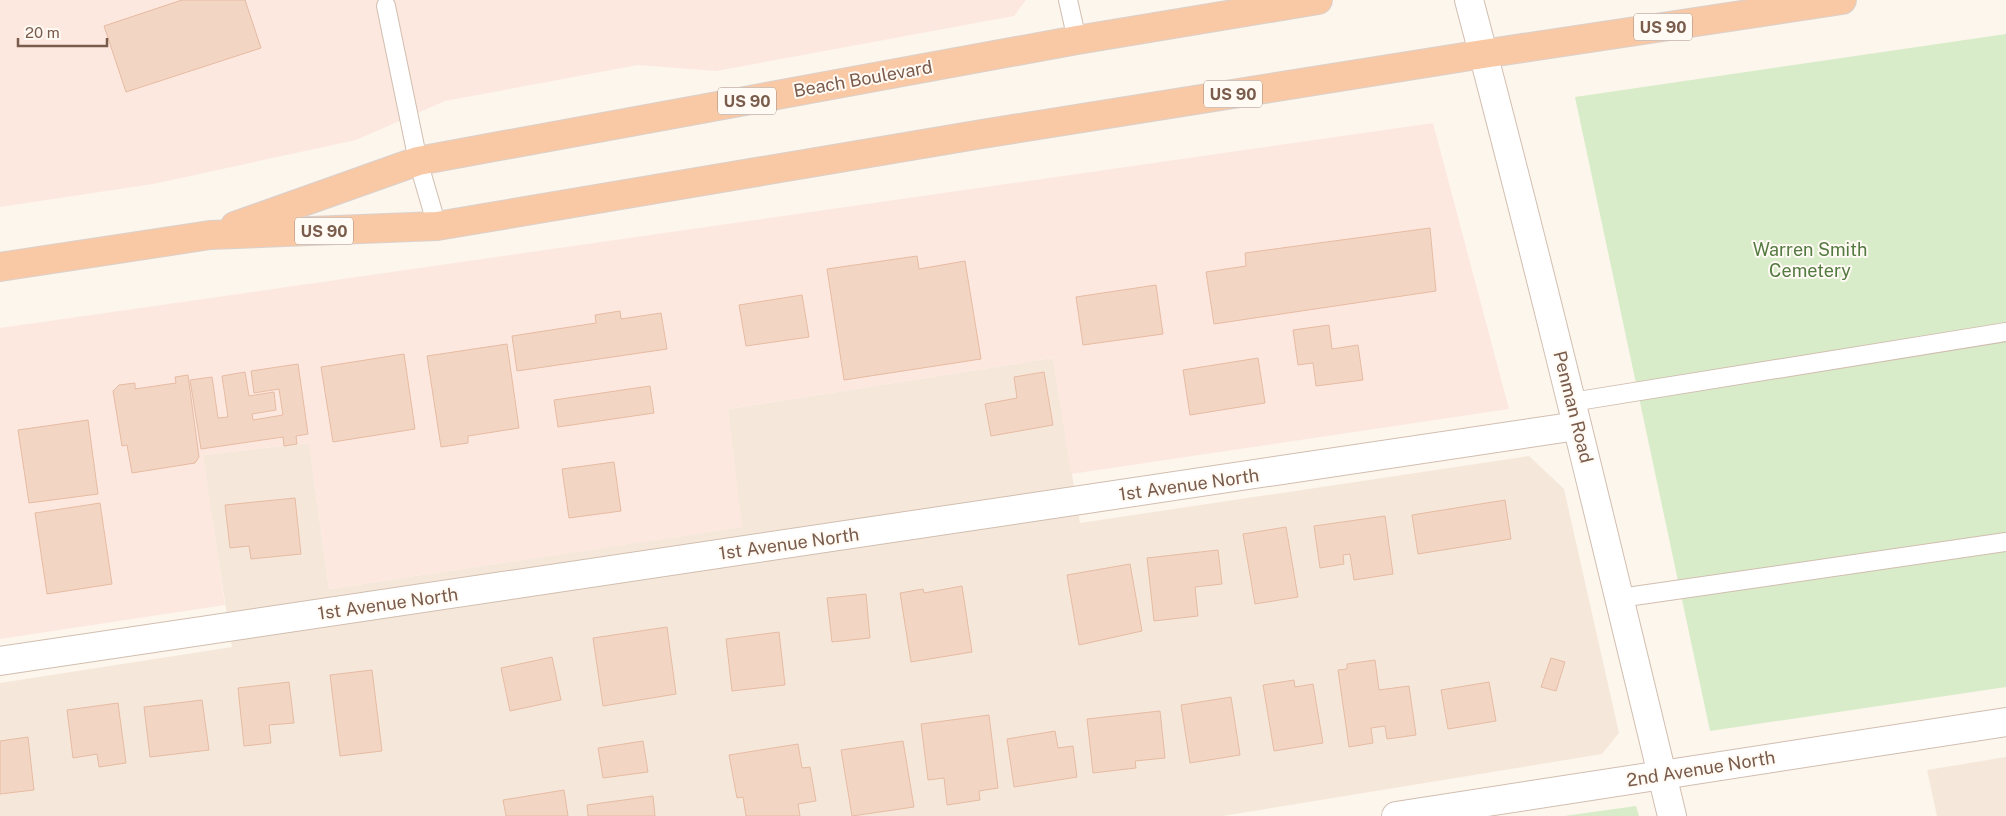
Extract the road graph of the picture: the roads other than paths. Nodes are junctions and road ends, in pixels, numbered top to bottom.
1 (1068, 0) edge
2 (1318, 0) edge
3 (1469, 0) edge
4 (1842, 0) edge
5 (384, 2) edge
6 (1077, 40) junction
7 (1483, 54) junction
8 (418, 161) junction
9 (437, 226) junction
10 (210, 235) junction
11 (0, 267) edge
12 (2006, 332) edge
13 (1575, 414) junction
14 (2006, 542) edge
15 (1620, 598) junction
16 (0, 661) edge
17 (2006, 722) edge
18 (1662, 776) junction
19 (1396, 816) edge
20 (1672, 816) edge

1 - 6 lane
2 - 6 highway, Beach Boulevard / US 90
3 - 7 street, Penman Road
4 - 7 highway, US 90
5 - 8 lane
6 - 8 highway, Beach Boulevard / US 90
7 - 9 highway, US 90
7 - 13 street, Penman Road
8 - 9 lane
8 - 10 highway, Beach Boulevard / US 90
9 - 10 highway, US 90
10 - 11 highway, US 90
12 - 13 lane
13 - 15 street, Penman Road
13 - 16 street, 1st Avenue North
14 - 15 lane
15 - 18 street, Penman Road
17 - 18 street, 2nd Avenue North
18 - 19 street, 2nd Avenue North
18 - 20 street, Penman Road

